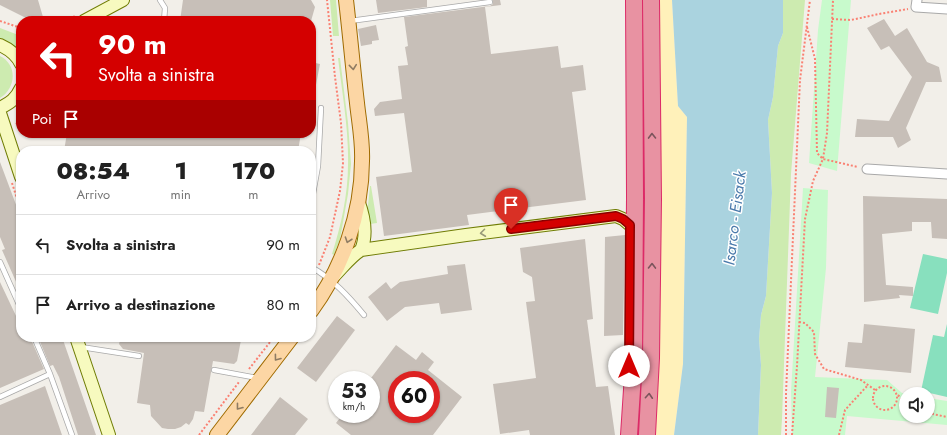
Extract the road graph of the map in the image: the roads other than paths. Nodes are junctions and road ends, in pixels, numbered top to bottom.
1 (122, 0) edge
2 (160, 0) edge
3 (346, 0) edge
4 (626, 0) edge
5 (634, 0) edge
6 (651, 0) edge
7 (490, 2) dead end
8 (916, 3) edge
9 (947, 9) edge
10 (93, 16) edge
11 (164, 16) edge
12 (348, 21) junction
13 (0, 46) edge
14 (16, 56) edge
15 (16, 97) edge
16 (0, 108) edge
17 (321, 108) dead end
18 (0, 113) edge
19 (16, 162) edge
20 (867, 169) road end
21 (947, 174) edge
22 (316, 177) edge
23 (358, 200) junction
24 (630, 225) junction
25 (361, 250) junction
26 (0, 262) edge
27 (316, 270) edge
28 (330, 280) junction
29 (16, 298) edge
30 (316, 304) edge
31 (364, 315) dead end
32 (36, 342) edge
33 (78, 342) edge
34 (288, 342) edge
35 (139, 356) dead end
36 (214, 370) dead end
37 (50, 374) junction
38 (261, 379) junction
39 (0, 397) edge
40 (72, 435) edge
41 (109, 435) edge
42 (217, 435) edge
43 (624, 435) edge
44 (629, 435) edge
45 (647, 435) edge

1 - 10 main road
2 - 11 lane
3 - 12 main road
4 - 24 main road
5 - 44 highway
45 -> 6 highway
7 - 12 lane
8 - 9 street
12 -> 23 main road
13 - 14 main road
15 - 16 main road
17 - 22 lane
18 - 19 main road
20 - 21 street
23 - 25 main road
23 -> 28 main road
24 -> 25 main road
24 - 43 main road
25 - 28 main road
26 - 29 lane
27 - 28 lane
28 - 30 main road
28 - 31 lane
32 - 37 lane
33 - 35 lane
33 - 41 main road
34 -> 38 main road
36 - 38 lane
37 - 39 lane
37 - 40 lane
38 -> 42 main road

